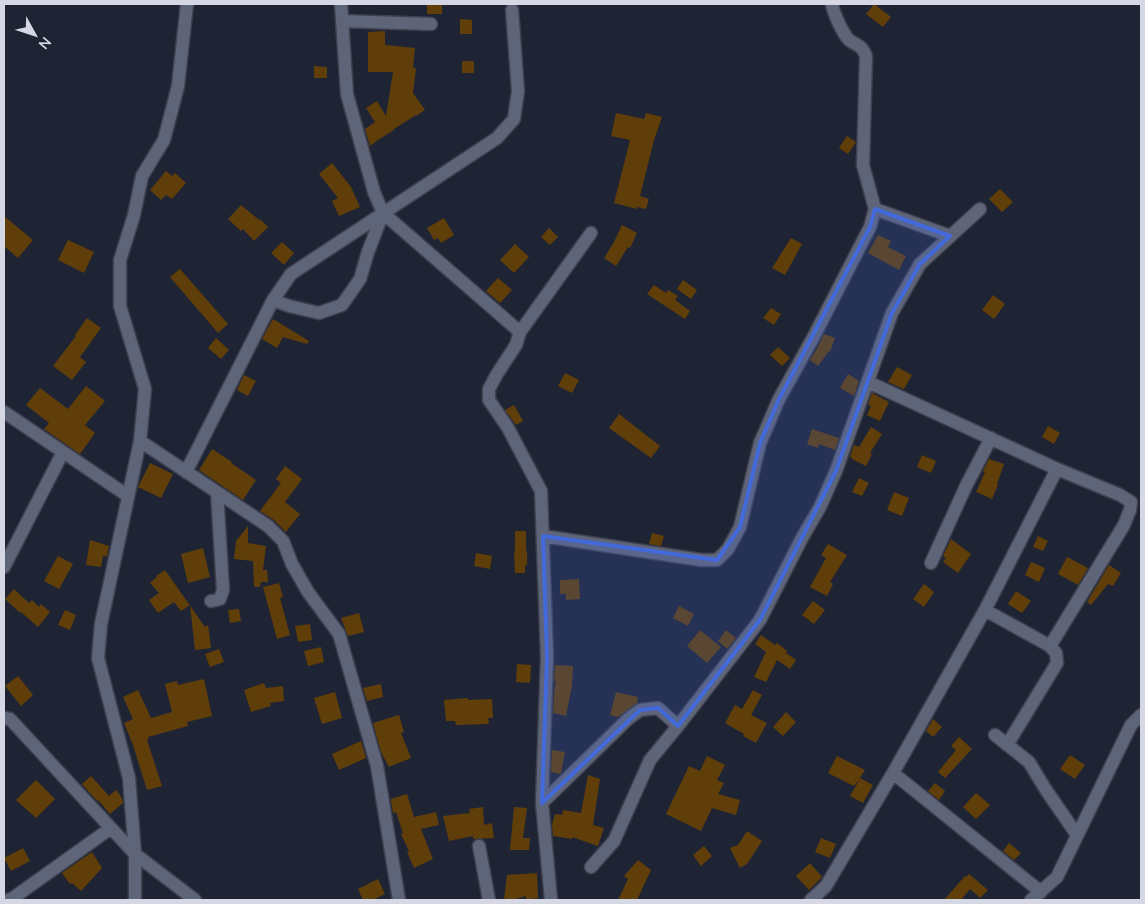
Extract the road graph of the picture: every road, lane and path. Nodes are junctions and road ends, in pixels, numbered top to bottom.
1 (187, 4) edge
2 (341, 4) edge
3 (832, 4) edge
4 (512, 10) dead end
5 (342, 21) junction
6 (431, 24) dead end
7 (875, 208) junction
8 (980, 209) dead end
9 (382, 213) junction
10 (591, 233) dead end
11 (950, 236) junction
12 (273, 300) junction
13 (520, 332) junction
14 (868, 382) junction
15 (4, 412) edge
16 (991, 438) junction
17 (140, 441) junction
18 (63, 452) junction
19 (1057, 469) junction
20 (186, 472) junction
21 (217, 492) junction
22 (128, 496) junction
23 (543, 536) junction
24 (931, 563) dead end
25 (4, 567) edge
26 (211, 600) dead end
27 (985, 610) junction
28 (1050, 646) junction
29 (1141, 715) edge
30 (4, 718) edge
31 (678, 726) junction
32 (995, 735) dead end
33 (1007, 745) junction
34 (893, 773) junction
35 (542, 803) junction
36 (111, 828) junction
37 (1077, 835) junction
38 (479, 846) dead end
39 (135, 854) junction
40 (591, 867) dead end
41 (1041, 892) junction
42 (8, 900) edge
43 (134, 900) edge
44 (195, 900) edge
45 (399, 900) edge
46 (489, 900) edge
47 (551, 900) edge
48 (811, 900) edge
49 (1031, 900) edge

1 - 17 street
2 - 5 street
3 - 7 street
4 - 9 street
5 - 6 street
5 - 9 street
7 - 11 street
7 - 23 street
8 - 11 street
9 - 12 street
9 - 12 street
9 - 13 street
10 - 13 street
11 - 14 street
12 - 20 street
13 - 23 street
14 - 16 street
14 - 31 street
15 - 18 street
16 - 19 street
16 - 24 street
17 - 20 street
17 - 22 street
18 - 22 street
18 - 25 street
19 - 27 street
19 - 28 street
20 - 21 street
21 - 26 street
21 - 45 street
22 - 39 street
23 - 35 street
27 - 28 street
27 - 34 street
28 - 33 street
29 - 37 street
30 - 36 street
31 - 35 street
31 - 40 street
32 - 33 street
33 - 37 street
34 - 41 street
34 - 48 street
35 - 47 street
36 - 39 street
36 - 42 street
37 - 41 street
38 - 46 street
39 - 43 street
39 - 44 street
41 - 49 street

